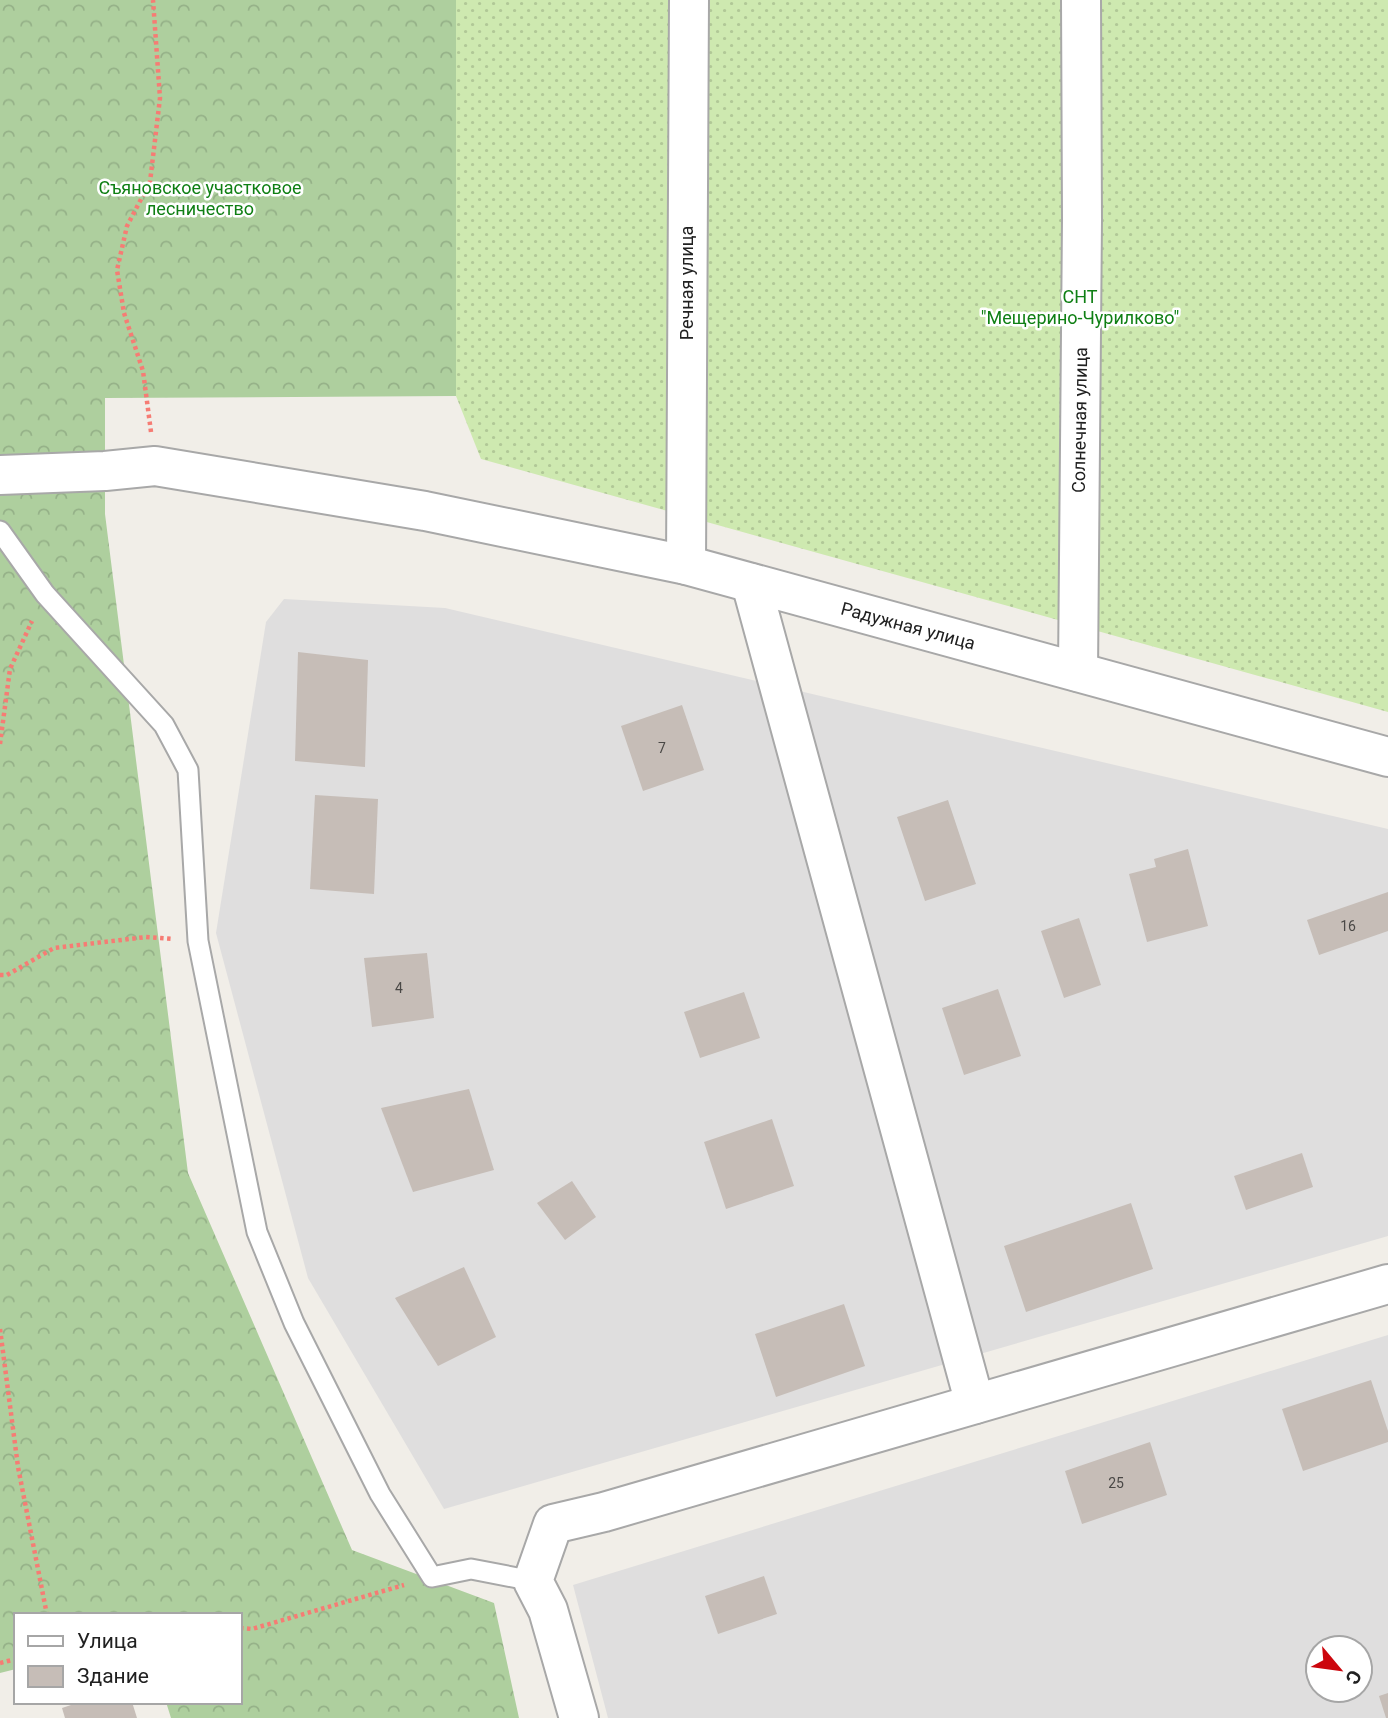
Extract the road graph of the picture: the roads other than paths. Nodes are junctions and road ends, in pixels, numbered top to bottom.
1 (688, 0) edge
2 (1081, 0) edge
3 (0, 475) edge
4 (0, 531) edge
5 (685, 565) junction
6 (751, 583) junction
7 (1077, 672) junction
8 (1388, 757) edge
9 (1388, 1284) edge
10 (975, 1404) junction
11 (533, 1581) junction
12 (579, 1718) edge

1 - 5 street, Речная улица
2 - 7 street, Солнечная улица
3 - 5 street, Радужная улица
4 - 11 lane
5 - 6 street, Радужная улица
6 - 7 street, Радужная улица
6 - 10 street
7 - 8 street, Радужная улица
9 - 10 street
10 - 11 street
11 - 12 street

